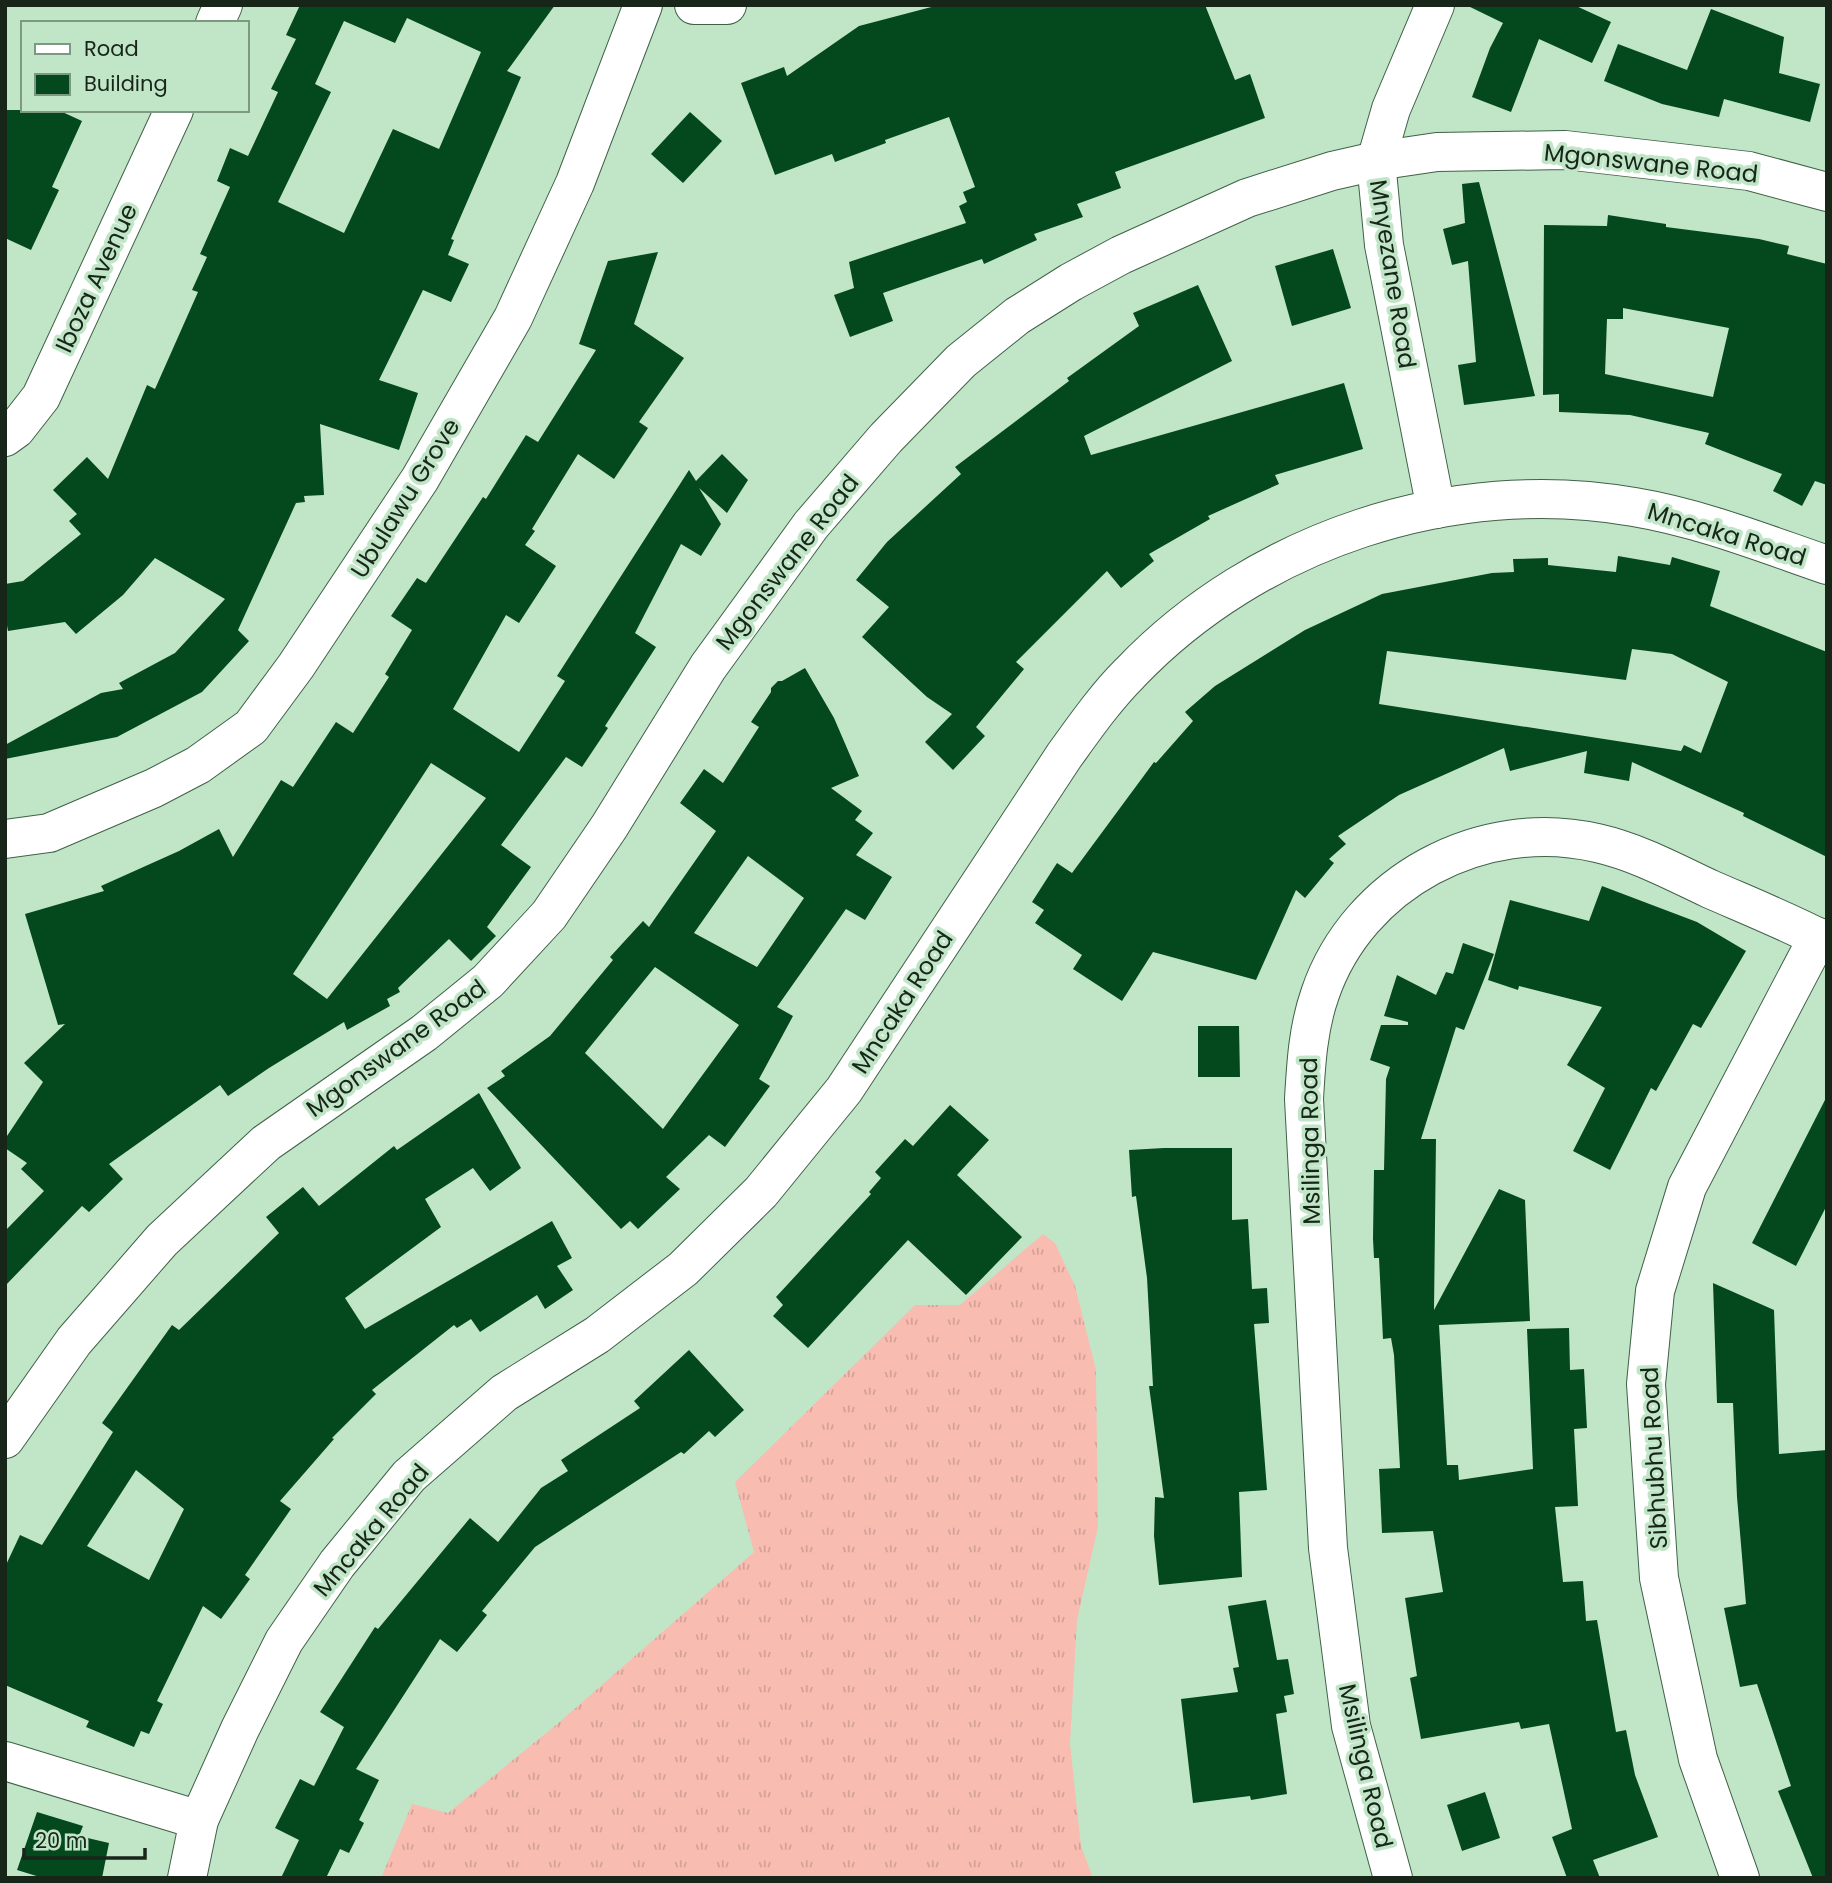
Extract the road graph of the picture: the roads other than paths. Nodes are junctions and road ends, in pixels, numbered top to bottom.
1 (223, 5) edge
2 (643, 5) edge
3 (694, 5) edge
4 (727, 5) edge
5 (1435, 5) edge
6 (216, 21) edge
7 (173, 112) edge
8 (1376, 161) junction
9 (1827, 192) edge
10 (5, 436) edge
11 (1436, 509) junction
12 (1827, 565) edge
13 (5, 839) edge
14 (1822, 940) edge
15 (5, 1439) edge
16 (5, 1761) edge
17 (199, 1820) junction
18 (187, 1878) edge
19 (1393, 1878) edge
20 (1740, 1878) edge

1 - 6 street
2 - 13 street, Ubulawu Grove
3 - 4 street
5 - 8 street, Mnyezane Road
7 - 10 street, Iboza Avenue
8 - 9 street, Mgonswane Road
8 - 11 street, Mnyezane Road
8 - 15 street, Mgonswane Road
11 - 12 street, Mncaka Road
11 - 17 street, Mncaka Road
14 - 19 street, Msilinga Road
14 - 20 street, Sibhubhu Road
16 - 17 street
17 - 18 street, Mncaka Road

